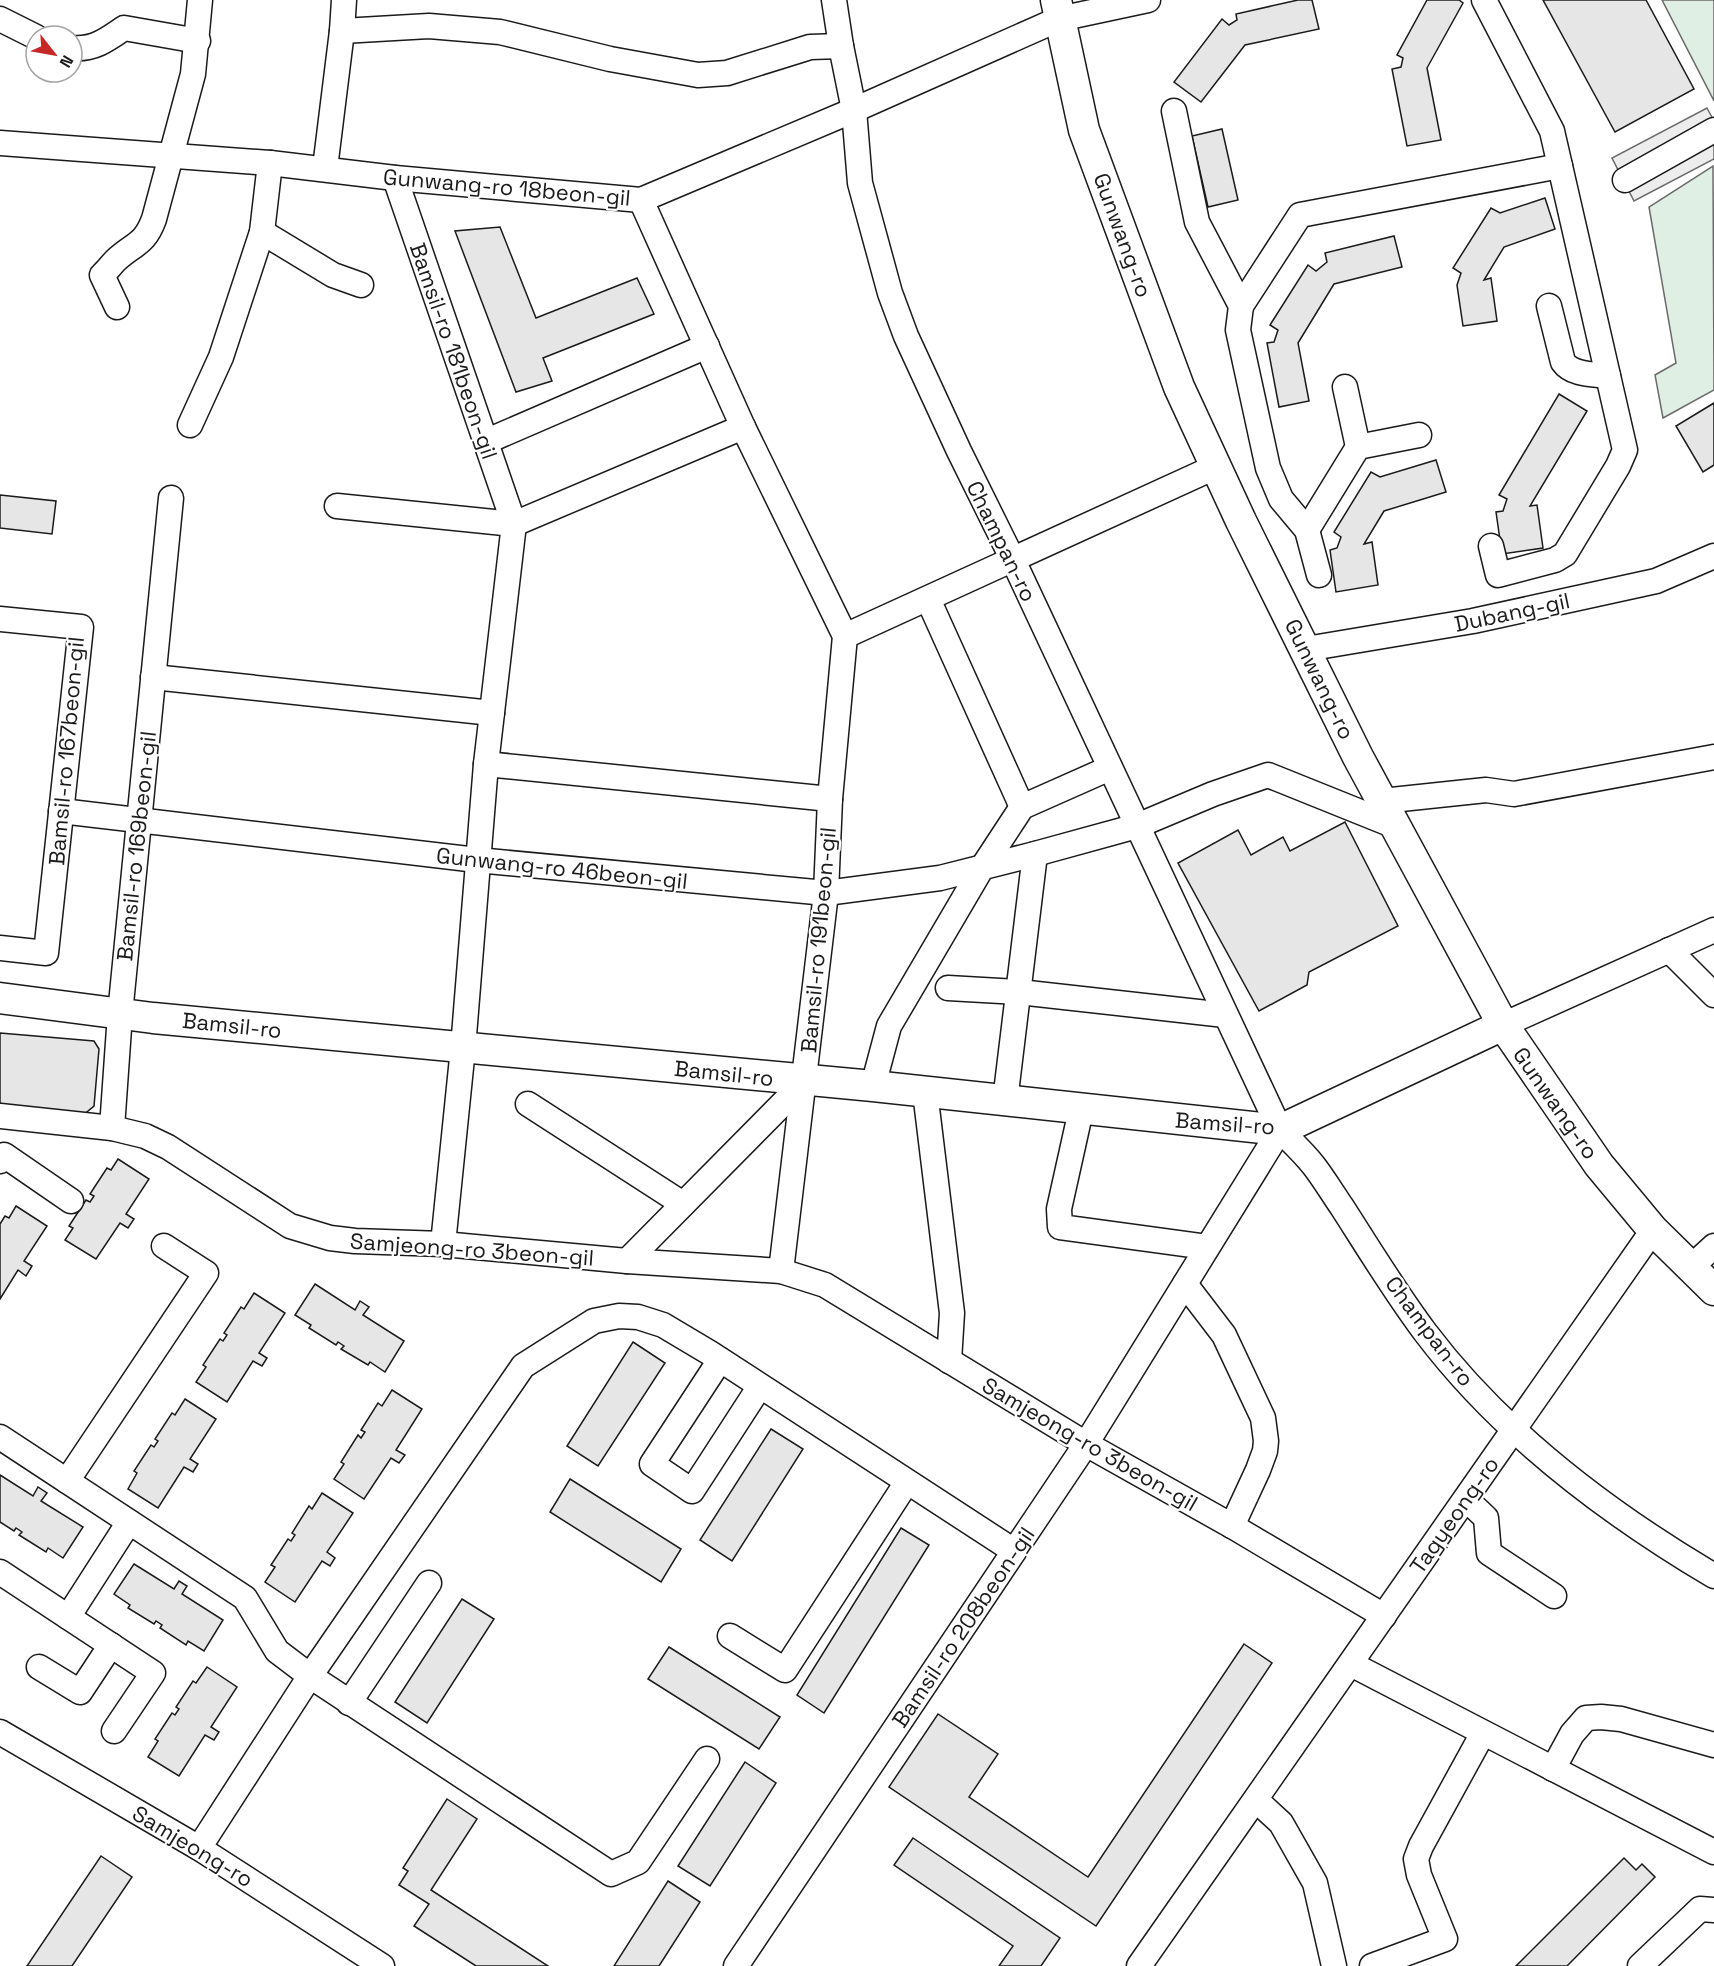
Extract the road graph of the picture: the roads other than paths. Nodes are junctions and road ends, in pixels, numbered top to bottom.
1 (200, 0) edge
2 (344, 0) edge
3 (834, 0) edge
4 (1148, 0) edge
5 (1484, 0) edge
6 (1057, 10) edge
7 (0, 19) edge
8 (24, 31) edge
9 (342, 31) junction
10 (198, 41) junction
11 (841, 46) junction
12 (84, 49) edge
13 (854, 110) junction
14 (1174, 111) dead end
15 (1714, 130) edge
16 (0, 142) edge
17 (171, 155) junction
18 (270, 163) junction
19 (1560, 166) junction
20 (325, 168) junction
21 (395, 177) junction
22 (1625, 180) dead end
23 (641, 200) junction
24 (262, 232) junction
25 (361, 285) dead end
26 (1241, 306) junction
27 (1549, 306) dead end
28 (117, 307) dead end
29 (707, 346) junction
30 (1608, 376) junction
31 (1345, 387) dead end
32 (190, 425) dead end
33 (743, 427) junction
34 (1419, 435) dead end
35 (485, 442) junction
36 (1358, 447) junction
37 (1215, 467) junction
38 (171, 498) dead end
39 (337, 506) dead end
40 (514, 524) junction
41 (1307, 530) junction
42 (1491, 546) dead end
43 (1714, 556) edge
44 (1012, 560) junction
45 (1319, 575) dead end
46 (928, 599) junction
47 (0, 619) edge
48 (845, 636) junction
49 (1306, 649) junction
50 (153, 677) junction
51 (492, 713) junction
52 (1714, 757) edge
53 (486, 764) junction
54 (1110, 768) junction
55 (830, 799) junction
56 (1022, 807) junction
57 (61, 811) junction
58 (1388, 814) junction
59 (139, 820) junction
60 (1137, 826) junction
61 (1035, 854) junction
62 (477, 860) junction
63 (984, 866) junction
64 (826, 893) junction
65 (1714, 930) edge
66 (0, 948) edge
67 (1669, 950) junction
68 (948, 988) dead end
69 (1019, 992) junction
70 (1714, 995) edge
71 (0, 998) edge
72 (120, 1014) junction
73 (1225, 1015) junction
74 (1503, 1025) junction
75 (464, 1048) junction
76 (805, 1081) junction
77 (873, 1086) junction
78 (925, 1092) junction
79 (1005, 1101) junction
80 (528, 1104) dead end
81 (1081, 1110) junction
82 (0, 1116) edge
83 (112, 1128) junction
84 (1280, 1130) junction
85 (0, 1161) edge
86 (71, 1201) dead end
87 (683, 1204) junction
88 (1653, 1230) junction
89 (443, 1244) junction
90 (164, 1246) dead end
91 (1714, 1246) edge
92 (1207, 1247) junction
93 (627, 1261) junction
94 (1690, 1268) junction
95 (781, 1271) junction
96 (1185, 1284) junction
97 (1714, 1290) edge
98 (720, 1360) junction
99 (949, 1361) junction
100 (760, 1386) junction
101 (1514, 1430) junction
102 (0, 1437) edge
103 (1086, 1444) junction
104 (67, 1481) junction
105 (907, 1482) junction
106 (1466, 1499) junction
107 (129, 1522) junction
108 (1232, 1526) junction
109 (1014, 1551) junction
110 (0, 1572) edge
111 (1714, 1576) edge
112 (429, 1583) dead end
113 (1554, 1596) dead end
114 (1384, 1616) junction
115 (68, 1617) junction
116 (730, 1636) dead end
117 (111, 1645) junction
118 (1351, 1664) junction
119 (39, 1666) dead end
120 (310, 1676) junction
121 (349, 1702) junction
122 (114, 1731) dead end
123 (0, 1732) edge
124 (1483, 1733) junction
125 (1714, 1745) edge
126 (707, 1759) dead end
127 (1553, 1769) junction
128 (1256, 1800) junction
129 (199, 1848) junction
130 (1714, 1852) edge
131 (1714, 1910) edge
132 (382, 1966) edge
133 (736, 1966) edge
134 (1139, 1966) edge
135 (1334, 1966) edge
136 (1372, 1966) edge
137 (1640, 1966) edge

1 - 10 street
2 - 9 street
3 - 11 street, Champan-ro
4 - 6 street, Gunwang-ro 18beon-gil
5 - 19 street
6 - 13 street, Gunwang-ro 18beon-gil
6 - 37 main road, Gunwang-ro
7 - 8 street
9 - 11 street
9 - 20 street
10 - 12 street
10 - 17 street
11 - 13 street, Champan-ro
13 - 23 street, Gunwang-ro 18beon-gil
13 - 44 street, Champan-ro
14 - 26 street
15 - 22 street
16 - 17 street, Gunwang-ro 18beon-gil
17 - 18 street, Gunwang-ro 18beon-gil
17 - 28 street
18 - 20 street, Gunwang-ro 18beon-gil
18 - 24 street
19 - 26 street
19 - 30 street
20 - 21 street, Gunwang-ro 18beon-gil
21 - 23 street, Gunwang-ro 18beon-gil
21 - 35 street, Bamsil-ro 181beon-gil
23 - 29 street
24 - 25 street
24 - 32 street
26 - 41 street
27 - 30 street
29 - 33 street
29 - 35 street
30 - 42 street
31 - 36 street
33 - 40 street
33 - 48 street
34 - 36 street
35 - 40 street, Bamsil-ro 181beon-gil
36 - 41 street
37 - 44 street
37 - 49 main road, Gunwang-ro
38 - 50 street, Bamsil-ro 169beon-gil
39 - 40 street
40 - 51 street, Bamsil-ro 181beon-gil
41 - 45 street
43 - 49 street, Dubang-gil
44 - 46 street
44 - 54 street, Champan-ro
46 - 48 street
46 - 56 street
47 - 57 street, Bamsil-ro 167beon-gil
48 - 55 street, Bamsil-ro 191beon-gil
49 - 58 main road, Gunwang-ro
50 - 51 street
50 - 59 street, Bamsil-ro 169beon-gil
51 - 53 street, Bamsil-ro 181beon-gil
52 - 58 street
53 - 55 street, Bamsil-ro 191beon-gil
53 - 62 street, Bamsil-ro 181beon-gil
54 - 56 street
54 - 60 street, Champan-ro
55 - 64 street, Bamsil-ro 191beon-gil
56 - 63 street
57 - 59 street, Gunwang-ro 46beon-gil
57 - 66 street, Bamsil-ro 167beon-gil
58 - 60 street, Gunwang-ro 46beon-gil
58 - 74 main road, Gunwang-ro
59 - 62 street, Gunwang-ro 46beon-gil
59 - 72 street, Bamsil-ro 169beon-gil
60 - 61 street, Gunwang-ro 46beon-gil
60 - 73 street, Champan-ro
61 - 63 street, Gunwang-ro 46beon-gil
61 - 69 street
62 - 64 street, Gunwang-ro 46beon-gil
62 - 75 street, Bamsil-ro 181beon-gil
63 - 64 street, Gunwang-ro 46beon-gil
63 - 77 street
64 - 76 street, Bamsil-ro 191beon-gil
65 - 67 street
67 - 70 street
67 - 74 street
68 - 69 street
69 - 73 street
69 - 79 street
71 - 72 main road, Bamsil-ro
72 - 75 main road, Bamsil-ro
72 - 83 street, Bamsil-ro 169beon-gil
73 - 84 street, Champan-ro
74 - 84 main road, Bamsil-ro
74 - 88 main road, Gunwang-ro
75 - 76 main road, Bamsil-ro
75 - 89 street
76 - 77 main road, Bamsil-ro
76 - 87 street
76 - 95 street, Bamsil-ro
77 - 78 main road, Bamsil-ro
78 - 79 main road, Bamsil-ro
78 - 99 street
79 - 81 main road, Bamsil-ro
80 - 87 street
81 - 84 main road, Bamsil-ro
81 - 92 street
82 - 83 street, Samjeong-ro 3beon-gil
83 - 89 street, Samjeong-ro 3beon-gil
84 - 92 street, Bamsil-ro 208beon-gil
84 - 101 street, Champan-ro
85 - 86 street
87 - 93 street
88 - 94 main road, Gunwang-ro
88 - 101 street, Tagyeong-ro
89 - 93 street, Samjeong-ro 3beon-gil
90 - 104 street
91 - 94 street
92 - 96 street, Bamsil-ro 208beon-gil
93 - 95 street, Samjeong-ro 3beon-gil
94 - 97 main road, Gunwang-ro
95 - 99 street, Samjeong-ro 3beon-gil
96 - 103 street, Bamsil-ro 208beon-gil
96 - 108 street
98 - 100 street
98 - 100 street
98 - 120 street
99 - 103 street, Samjeong-ro 3beon-gil
100 - 105 street
101 - 106 street, Tagyeong-ro
101 - 111 street, Champan-ro
102 - 104 street
103 - 108 street, Samjeong-ro 3beon-gil
103 - 109 street, Bamsil-ro 208beon-gil
104 - 107 street
105 - 109 street
105 - 116 street
106 - 113 street
106 - 114 street, Tagyeong-ro
107 - 115 street
107 - 120 street
108 - 114 street, Samjeong-ro 3beon-gil
109 - 133 street, Bamsil-ro 208beon-gil
110 - 115 street
112 - 121 street
114 - 118 street, Tagyeong-ro
115 - 117 street
117 - 119 street
117 - 122 street
118 - 124 street
118 - 128 street, Tagyeong-ro
120 - 121 street
120 - 129 street
121 - 126 street
123 - 129 street, Samjeong-ro
124 - 127 street
124 - 136 street
125 - 127 street
127 - 130 street
128 - 134 street, Tagyeong-ro
128 - 135 street
129 - 132 street, Samjeong-ro
131 - 137 street

